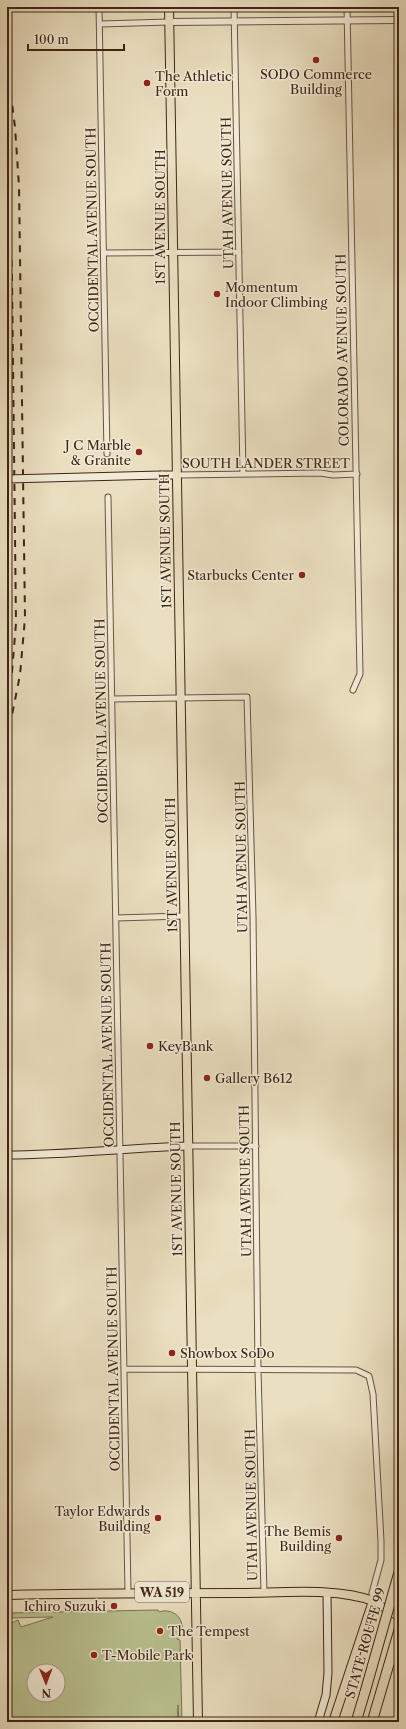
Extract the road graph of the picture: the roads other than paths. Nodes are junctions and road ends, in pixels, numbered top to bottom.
1 (99, 7) edge
2 (169, 7) edge
3 (234, 7) edge
4 (347, 7) edge
5 (399, 20) edge
6 (347, 21) junction
7 (169, 22) junction
8 (234, 22) junction
9 (100, 24) junction
10 (239, 252) junction
11 (104, 253) junction
12 (174, 253) junction
13 (108, 454) dead end
14 (243, 474) junction
15 (357, 474) junction
16 (176, 475) junction
17 (7, 479) edge
18 (108, 497) dead end
19 (353, 690) dead end
20 (180, 698) junction
21 (112, 699) junction
22 (184, 916) junction
23 (116, 918) junction
24 (188, 1146) junction
25 (256, 1146) junction
26 (120, 1149) junction
27 (7, 1156) edge
28 (124, 1369) junction
29 (192, 1370) junction
30 (258, 1370) junction
31 (399, 1572) edge
32 (128, 1592) junction
33 (195, 1592) junction
34 (264, 1592) junction
35 (326, 1593) junction
36 (7, 1595) edge
37 (372, 1601) junction
38 (399, 1616) edge
39 (399, 1630) edge
40 (198, 1722) edge
41 (318, 1722) edge
42 (334, 1722) edge
43 (355, 1722) edge
44 (372, 1722) edge

1 - 9 street, OCCIDENTAL AVENUE SOUTH
2 - 7 main road, 1ST AVENUE SOUTH
3 - 8 street, UTAH AVENUE SOUTH
4 - 6 street, COLORADO AVENUE SOUTH
5 - 6 street
6 - 8 street
6 - 15 street, COLORADO AVENUE SOUTH
7 - 8 street
7 - 9 street
7 - 12 main road, 1ST AVENUE SOUTH
8 - 10 street, UTAH AVENUE SOUTH
9 - 11 street, OCCIDENTAL AVENUE SOUTH
10 - 12 street
10 - 14 street, UTAH AVENUE SOUTH
11 - 12 street
11 - 13 street, OCCIDENTAL AVENUE SOUTH
12 - 16 main road, 1ST AVENUE SOUTH
14 - 15 street, SOUTH LANDER STREET
14 - 16 street, SOUTH LANDER STREET
15 - 19 street, COLORADO AVENUE SOUTH
16 - 17 main road, SOUTH LANDER STREET, bridge
16 - 20 main road, 1ST AVENUE SOUTH
18 - 21 street, OCCIDENTAL AVENUE SOUTH
20 - 21 street
20 - 22 main road, 1ST AVENUE SOUTH
20 - 25 street, UTAH AVENUE SOUTH
21 - 23 street, OCCIDENTAL AVENUE SOUTH
22 - 23 street
22 - 24 main road, 1ST AVENUE SOUTH
23 - 26 street, OCCIDENTAL AVENUE SOUTH
24 - 25 street
24 - 26 main road
24 - 29 main road, 1ST AVENUE SOUTH
25 - 30 street, UTAH AVENUE SOUTH
26 - 27 main road
26 - 28 street, OCCIDENTAL AVENUE SOUTH
28 - 29 street
28 - 32 street, OCCIDENTAL AVENUE SOUTH
29 - 30 street
29 - 33 main road, 1ST AVENUE SOUTH
30 - 34 street, UTAH AVENUE SOUTH
30 - 37 street
31 - 43 highway, STATE ROUTE 99, bridge
32 - 33 main road, WA 519
32 - 36 main road, WA 519
33 - 34 main road
33 - 40 main road, 1ST AVENUE SOUTH / WA 519
34 - 35 main road
35 - 37 main road
35 - 41 main road
37 - 38 main road
37 - 42 main road
39 - 44 highway

